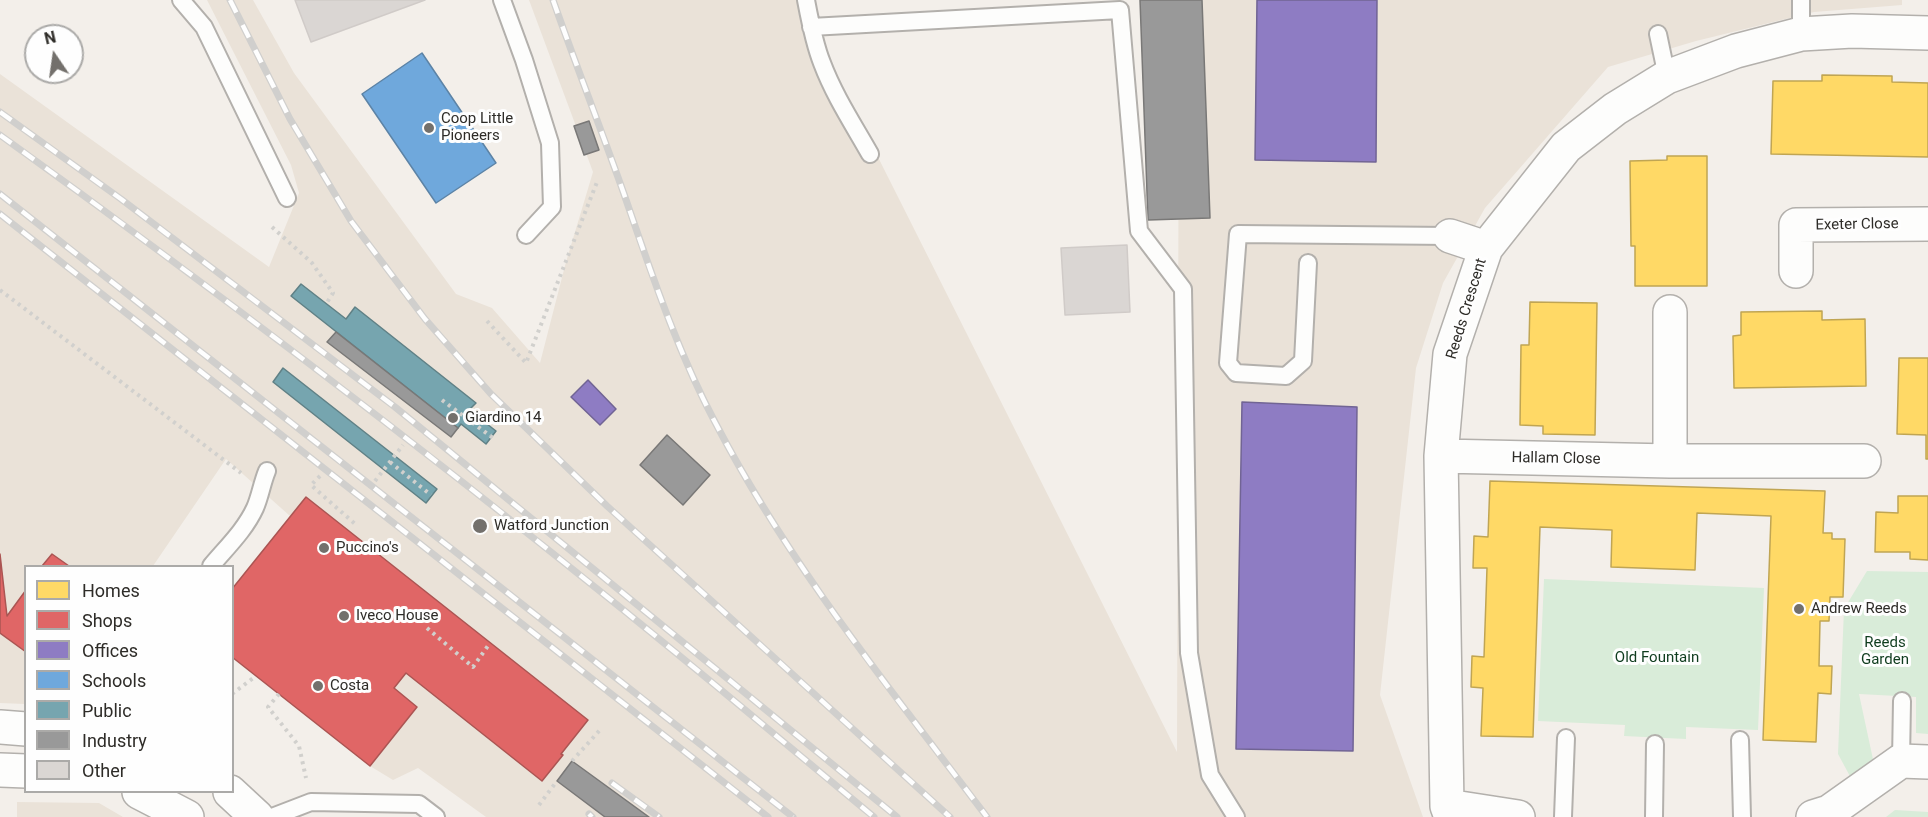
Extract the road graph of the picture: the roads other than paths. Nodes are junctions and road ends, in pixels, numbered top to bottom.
1 (181, 0) edge
2 (502, 0) edge
3 (806, 0) edge
4 (1802, 0) edge
5 (1093, 6) edge
6 (811, 27) junction
7 (1928, 33) edge
8 (1658, 34) dead end
9 (1802, 34) junction
10 (1667, 78) junction
11 (870, 154) dead end
12 (287, 198) dead end
13 (1928, 224) edge
14 (526, 234) dead end
15 (1450, 236) joint
16 (1486, 248) junction
17 (1308, 263) dead end
18 (1797, 271) dead end
19 (1670, 312) dead end
20 (1441, 456) junction
21 (1670, 461) junction
22 (1864, 461) dead end
23 (267, 471) dead end
24 (213, 565) edge
25 (1902, 702) dead end
26 (0, 727) edge
27 (24, 729) edge
28 (1566, 738) dead end
29 (1740, 740) dead end
30 (1655, 744) dead end
31 (1914, 761) edge
32 (0, 770) edge
33 (24, 771) edge
34 (141, 793) edge
35 (231, 793) edge
36 (389, 810) edge
37 (1449, 811) edge
38 (187, 817) edge
39 (257, 817) edge
40 (272, 817) edge
41 (436, 817) edge
42 (1236, 817) edge
43 (1518, 817) edge
44 (1563, 817) edge
45 (1654, 817) edge
46 (1742, 817) edge
47 (1814, 817) edge

1 - 12 lane
2 - 14 lane
3 - 6 lane
4 - 9 lane
5 - 6 lane
5 - 42 lane
6 - 11 lane
7 - 9 street, Reeds Crescent
8 - 10 lane
9 - 10 street, Reeds Crescent
10 - 16 street, Reeds Crescent
13 - 18 street, Exeter Close
15 - 16 street
15 - 17 lane
16 - 20 street, Reeds Crescent
19 - 21 street
20 - 21 street, Hallam Close
20 - 37 street, Reeds Crescent
21 - 22 street, Hallam Close
23 - 24 lane
25 - 31 lane
26 - 27 street
28 - 44 lane
29 - 46 lane
30 - 45 lane
31 - 47 street
32 - 33 street
34 - 38 street
35 - 39 street
36 - 40 lane
36 - 41 lane
37 - 43 street

